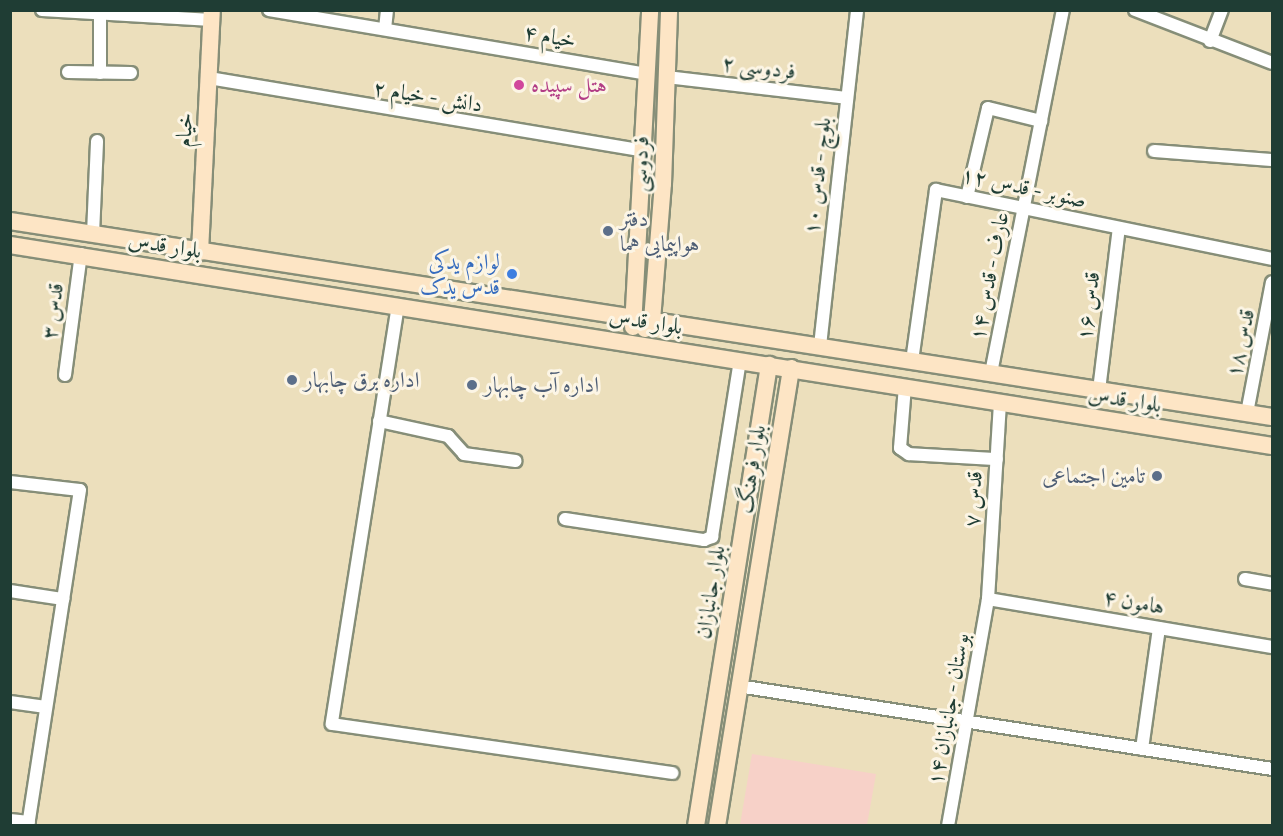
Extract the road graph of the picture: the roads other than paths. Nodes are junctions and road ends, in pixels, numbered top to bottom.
1 (42, 10) edge
2 (269, 10) edge
3 (387, 10) edge
4 (650, 10) edge
5 (669, 10) edge
6 (857, 10) edge
7 (1063, 10) edge
8 (1135, 10) edge
9 (1222, 10) edge
10 (100, 14) junction
11 (212, 15) edge
12 (385, 29) junction
13 (1210, 41) junction
14 (1272, 63) edge
15 (68, 72) dead end
16 (100, 74) junction
17 (131, 74) dead end
18 (646, 74) junction
19 (666, 76) junction
20 (208, 78) junction
21 (847, 98) junction
22 (1041, 120) junction
23 (97, 141) dead end
24 (643, 151) junction
25 (1154, 151) dead end
26 (1272, 160) edge
27 (968, 197) junction
28 (1023, 208) junction
29 (10, 221) edge
30 (1119, 228) junction
31 (93, 234) junction
32 (10, 245) edge
33 (200, 252) junction
34 (81, 254) junction
35 (1272, 259) edge
36 (401, 282) junction
37 (1272, 282) edge
38 (398, 305) junction
39 (1271, 308) edge
40 (631, 317) junction
41 (652, 320) junction
42 (635, 342) junction
43 (820, 346) junction
44 (740, 360) junction
45 (912, 361) junction
46 (769, 365) junction
47 (791, 368) junction
48 (991, 373) junction
49 (65, 375) dead end
50 (905, 387) junction
51 (1099, 390) junction
52 (1000, 402) junction
53 (1247, 412) junction
54 (1272, 417) edge
55 (379, 421) junction
56 (1272, 446) edge
57 (997, 459) junction
58 (516, 461) dead end
59 (10, 482) edge
60 (565, 519) dead end
61 (1245, 579) dead end
62 (1272, 584) edge
63 (10, 591) edge
64 (63, 599) junction
65 (988, 599) junction
66 (1159, 628) junction
67 (1272, 647) edge
68 (738, 686) junction
69 (10, 702) edge
70 (46, 707) junction
71 (968, 722) junction
72 (1142, 749) junction
73 (1272, 769) edge
74 (672, 773) dead end
75 (10, 820) edge
76 (28, 824) edge
77 (696, 825) edge
78 (717, 825) edge
79 (948, 825) edge

1 - 10 street
2 - 12 street, خیام ۴
3 - 12 street
4 - 18 main road, فردوسی
5 - 19 main road, فردوسی
6 - 21 street, بلوچ - قدس ۱۰
7 - 22 street, عارف - قدس ۱۴
8 - 13 street
9 - 13 street
10 - 11 street
10 - 16 street
11 - 20 main road, خیام
12 - 18 street, خیام ۴
13 - 14 street
15 - 16 street
16 - 17 street
18 - 24 main road, فردوسی
19 - 21 street, فردوسی ۲
19 - 41 main road, فردوسی
20 - 24 street, دانش - خیام ۲
20 - 33 main road, خیام
21 - 43 street, بلوچ - قدس ۱۰
22 - 27 street
22 - 28 street, عارف - قدس ۱۴
23 - 31 street
24 - 40 main road, فردوسی
25 - 26 street
27 - 28 street, صنوبر - قدس ۱۲
27 - 45 street, صنوبر - قدس ۱۲
28 - 30 street, صنوبر - قدس ۱۲
28 - 48 street, عارف - قدس ۱۴
29 - 31 main road, بلوار قدس
30 - 35 street, صنوبر - قدس ۱۲
30 - 51 street, قدس ۱۶
31 - 33 main road, بلوار قدس
32 - 34 main road, بلوار قدس
33 - 36 main road, بلوار قدس
34 - 38 main road, بلوار قدس
34 - 49 street, قدس ۳
36 - 38 main road
36 - 40 main road, بلوار قدس
37 - 39 street, قدس ۱۸
38 - 42 main road, بلوار قدس
38 - 55 street
39 - 53 street, قدس ۱۸
40 - 41 main road, بلوار قدس
40 - 42 main road, فردوسی
41 - 42 main road
41 - 43 main road, بلوار قدس
42 - 44 main road, بلوار قدس
43 - 45 main road, بلوار قدس
44 - 46 main road, بلوار قدس
44 - 60 street
45 - 48 main road, بلوار قدس
46 - 47 main road, بلوار قدس
46 - 77 main road, بلوار جانبازان
47 - 50 main road, بلوار قدس
47 - 68 main road, بلوار فرهنگ
48 - 51 main road, بلوار قدس
50 - 52 main road, بلوار قدس
50 - 57 street
51 - 53 main road, بلوار قدس
52 - 56 main road, بلوار قدس
52 - 57 street, قدس ۷
53 - 54 main road, بلوار قدس
55 - 58 street
55 - 74 street
57 - 65 street, قدس ۷
59 - 64 street
61 - 62 street
63 - 64 street
64 - 70 street
65 - 66 street, هامون ۴
65 - 71 street, بوستان - جانبازان ۱۴
66 - 67 street, هامون ۴
66 - 72 street
68 - 71 street
68 - 78 main road, بلوار فرهنگ
69 - 70 street
70 - 76 street
71 - 72 street
71 - 79 street, بوستان - جانبازان ۱۴
72 - 73 street
75 - 76 street

